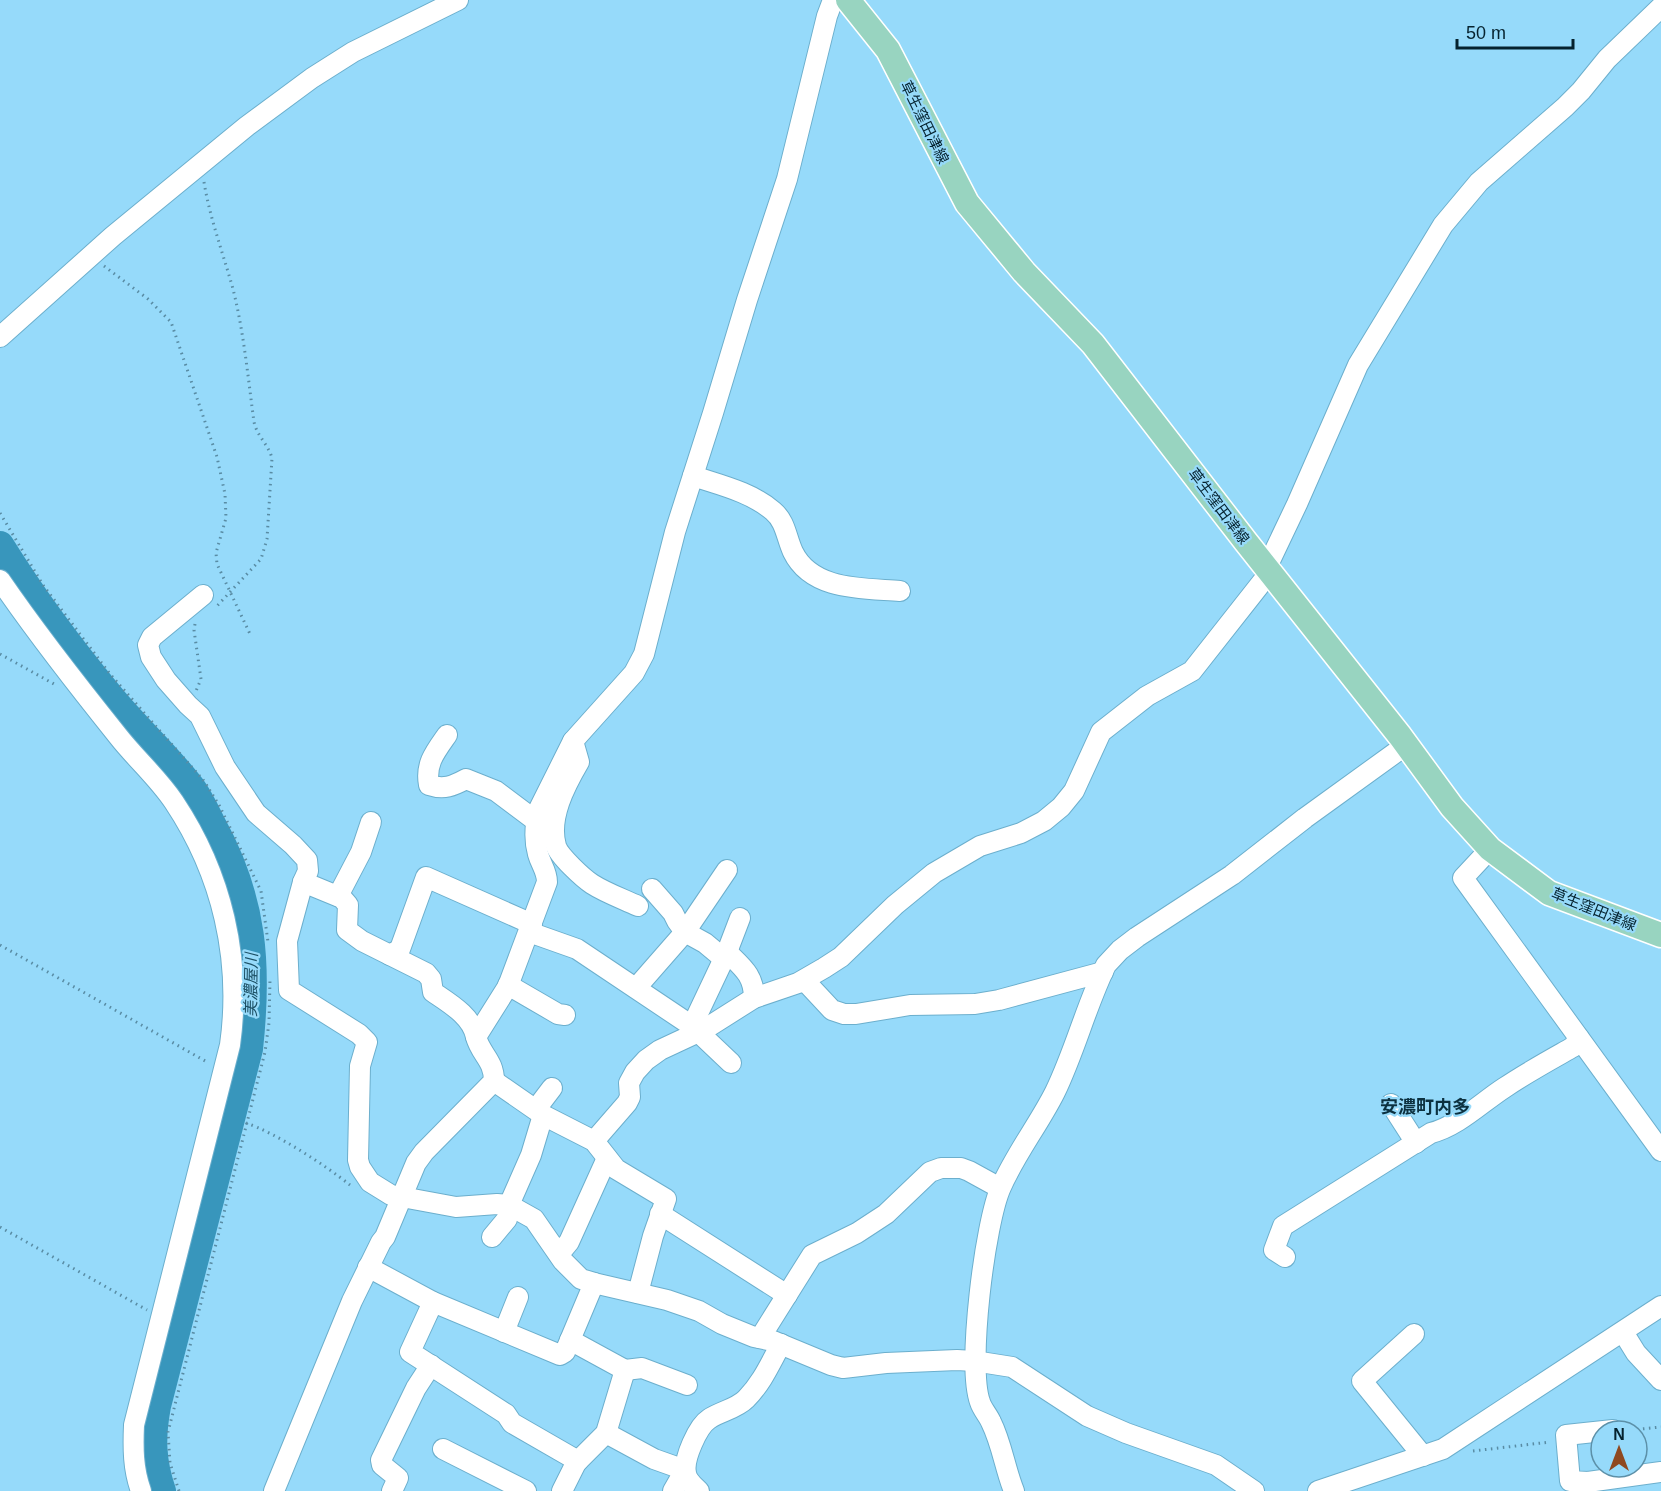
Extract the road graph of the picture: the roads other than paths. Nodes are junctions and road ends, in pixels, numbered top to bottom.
1 (458, 0) edge
2 (833, 0) edge
3 (848, 0) edge
4 (1661, 7) edge
5 (0, 337) edge
6 (693, 476) junction
7 (1269, 570) junction
8 (0, 580) edge
9 (900, 591) dead end
10 (207, 603) road end
11 (447, 735) dead end
12 (573, 741) junction
13 (1406, 745) junction
14 (536, 821) junction
15 (371, 822) dead end
16 (1490, 849) junction
17 (727, 870) dead end
18 (303, 882) junction
19 (652, 889) dead end
20 (338, 896) junction
21 (638, 906) dead end
22 (740, 918) dead end
23 (530, 928) junction
24 (685, 932) junction
25 (1661, 935) edge
26 (390, 955) junction
27 (725, 955) junction
28 (1103, 972) junction
29 (804, 980) junction
30 (508, 985) junction
31 (636, 988) junction
32 (754, 998) junction
33 (565, 1015) dead end
34 (694, 1028) junction
35 (476, 1037) junction
36 (1579, 1038) junction
37 (731, 1063) dead end
38 (494, 1081) junction
39 (552, 1088) dead end
40 (1391, 1104) dead end
41 (540, 1112) junction
42 (594, 1141) junction
43 (1416, 1143) junction
44 (1661, 1151) edge
45 (607, 1158) junction
46 (1000, 1188) junction
47 (401, 1198) junction
48 (509, 1205) junction
49 (660, 1214) junction
50 (492, 1237) dead end
51 (559, 1254) junction
52 (1286, 1257) dead end
53 (368, 1268) junction
54 (594, 1283) junction
55 (638, 1293) junction
56 (787, 1295) junction
57 (518, 1297) dead end
58 (433, 1302) junction
59 (1661, 1306) edge
60 (504, 1332) junction
61 (1623, 1332) junction
62 (1414, 1334) dead end
63 (760, 1338) junction
64 (570, 1340) junction
65 (781, 1344) junction
66 (975, 1361) junction
67 (431, 1365) junction
68 (625, 1370) junction
69 (1661, 1380) edge
70 (687, 1385) dead end
71 (606, 1433) junction
72 (1589, 1433) edge
73 (443, 1449) dead end
74 (1423, 1456) junction
75 (578, 1461) junction
76 (685, 1470) junction
77 (1610, 1479) edge
78 (141, 1491) edge
79 (274, 1491) edge
80 (392, 1491) edge
81 (526, 1491) edge
82 (562, 1491) edge
83 (673, 1491) edge
84 (699, 1491) edge
85 (1014, 1491) edge
86 (1254, 1491) edge
87 (1318, 1491) edge

1 - 5 street
2 - 6 street
3 - 7 main road, 草生窪田津線
4 - 7 street
6 - 9 street
6 - 12 street
7 - 13 main road, 草生窪田津線
7 - 29 street
8 - 78 street
10 - 18 street
11 - 14 street
12 - 14 street
12 - 21 street
13 - 16 main road, 草生窪田津線
13 - 28 street
14 - 23 street
15 - 20 street
16 - 25 main road, 草生窪田津線
16 - 36 street
17 - 24 street
18 - 20 street
18 - 47 street
19 - 24 street
20 - 26 street
22 - 27 street
23 - 26 street
23 - 30 street
23 - 31 street
24 - 27 street
24 - 31 street
26 - 35 street
27 - 32 street
27 - 34 street
28 - 29 street
28 - 46 street
29 - 32 street
30 - 33 street
30 - 35 street
31 - 34 street
32 - 34 street
34 - 37 street
34 - 42 street
35 - 38 street
36 - 43 street
36 - 44 street
38 - 41 street
38 - 47 street
39 - 41 street
40 - 43 street
41 - 42 street
41 - 48 street
42 - 45 street
43 - 52 street
45 - 49 street
45 - 51 street
46 - 56 street
46 - 66 street
47 - 48 street
47 - 53 street
48 - 50 street
48 - 51 street
49 - 55 street
49 - 56 street
51 - 54 street
53 - 58 street
53 - 79 street
54 - 55 street
54 - 64 street
55 - 63 street
56 - 63 street
57 - 60 street
58 - 60 street
58 - 67 street
59 - 61 street
60 - 64 street
61 - 69 street
61 - 74 street
62 - 74 street
63 - 65 street
64 - 68 street
65 - 66 street
65 - 76 street
66 - 85 street
66 - 86 street
67 - 75 street
67 - 80 street
68 - 70 street
68 - 71 street
71 - 75 street
71 - 76 street
72 - 77 street
73 - 81 street
74 - 87 street
75 - 82 street
76 - 83 street
76 - 84 street

